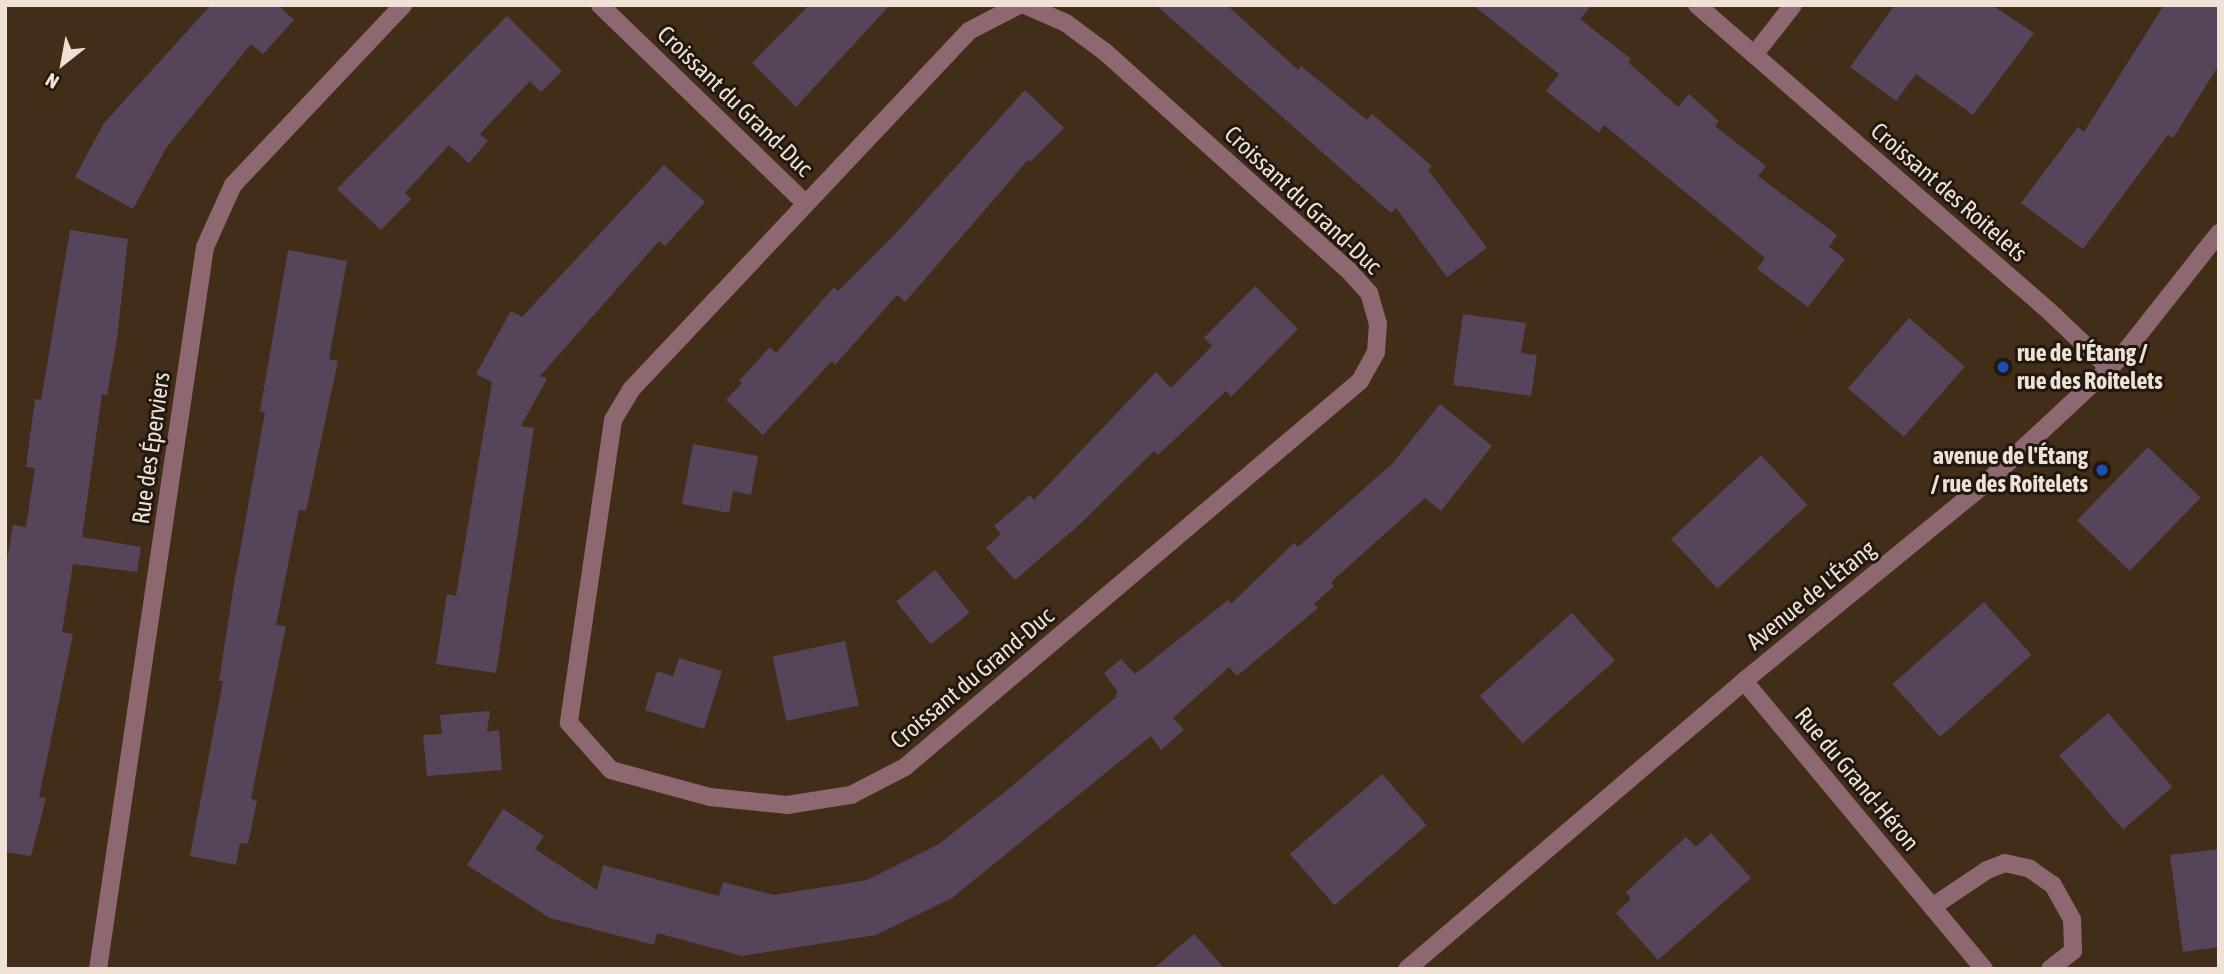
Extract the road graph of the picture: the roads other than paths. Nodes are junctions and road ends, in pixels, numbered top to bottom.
1 (403, 5) edge
2 (600, 5) edge
3 (1022, 5) edge
4 (1697, 5) edge
5 (1793, 5) edge
6 (1754, 55) junction
7 (805, 203) junction
8 (2219, 233) edge
9 (2109, 368) junction
10 (1744, 681) junction
11 (1932, 907) junction
12 (98, 969) edge
13 (1408, 969) edge
14 (1984, 969) edge
15 (2050, 969) edge

1 - 12 street, Rue des Éperviers
2 - 7 street, Croissant du Grand-Duc
3 - 7 street, Croissant du Grand-Duc
3 - 7 street, Croissant du Grand-Duc
4 - 6 street, Croissant des Roitelets
5 - 6 street
6 - 9 street, Croissant des Roitelets
8 - 9 street, Avenue de L'Étang
9 - 10 street, Avenue de L'Étang
10 - 11 street, Rue du Grand-Héron
10 - 13 street, Avenue de L'Étang
11 - 14 street, Rue du Grand-Héron
11 - 15 street

